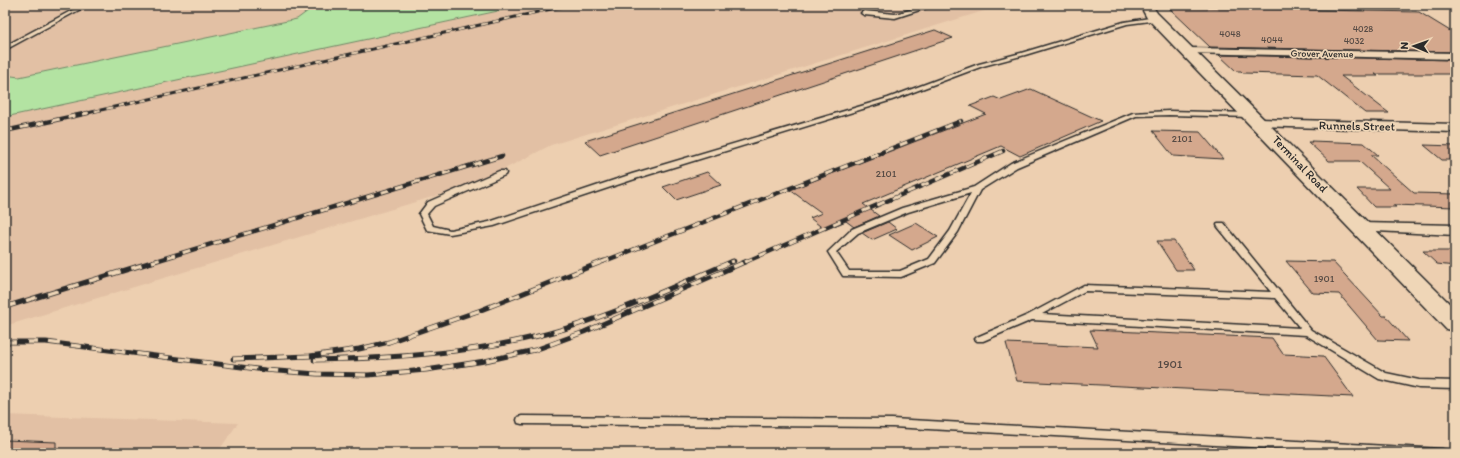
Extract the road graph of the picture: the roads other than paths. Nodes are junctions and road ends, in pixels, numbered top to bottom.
1 (86, 5) edge
2 (933, 5) edge
3 (1151, 12) edge
4 (864, 13) dead end
5 (5, 48) edge
6 (1188, 51) junction
7 (1455, 56) edge
8 (1255, 119) junction
9 (1455, 128) edge
10 (502, 173) dead end
11 (977, 189) junction
12 (1221, 225) dead end
13 (1361, 227) junction
14 (1455, 230) edge
15 (1278, 295) junction
16 (1031, 317) junction
17 (1455, 323) edge
18 (1308, 332) junction
19 (980, 339) dead end
20 (1455, 385) edge
21 (522, 420) dead end
22 (1442, 453) edge

1 - 5 lane
2 - 4 lane
3 - 6 main road, Terminal Road
3 - 10 lane
6 - 7 street, Grover Avenue
6 - 8 main road, Terminal Road
8 - 9 street, Runnels Street
8 - 11 lane
8 - 13 main road, Terminal Road
11 - 11 lane
12 - 15 lane
13 - 14 street
13 - 17 main road, Terminal Road
15 - 16 lane
15 - 18 lane
16 - 18 lane
16 - 19 lane
18 - 20 lane
21 - 22 lane

